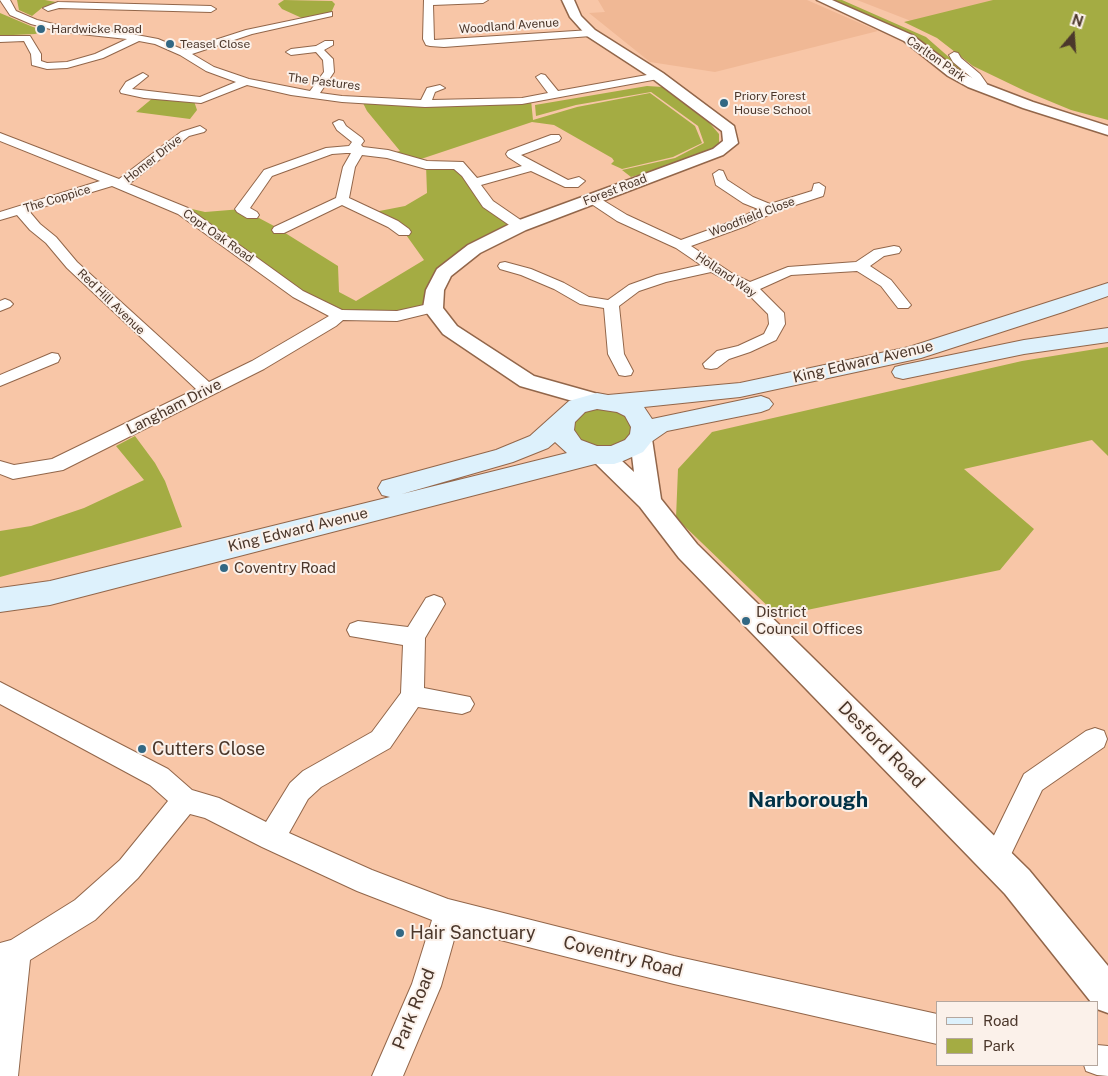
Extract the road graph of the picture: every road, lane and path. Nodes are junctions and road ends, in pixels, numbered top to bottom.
1 (482, 0) edge
2 (568, 0) edge
3 (824, 0) edge
4 (847, 0) edge
5 (429, 2) edge
6 (4, 5) edge
7 (55, 5) dead end
8 (122, 8) junction
9 (212, 9) dead end
10 (290, 13) dead end
11 (329, 14) dead end
12 (304, 20) junction
13 (918, 30) dead end
14 (97, 32) junction
15 (591, 33) junction
16 (38, 35) dead end
17 (27, 38) junction
18 (138, 38) junction
19 (2, 39) edge
20 (329, 43) dead end
21 (318, 49) junction
22 (950, 51) joint
23 (291, 52) dead end
24 (184, 53) junction
25 (143, 76) dead end
26 (658, 76) junction
27 (547, 80) dead end
28 (246, 82) junction
29 (982, 84) dead end
30 (431, 89) dead end
31 (313, 95) junction
32 (556, 96) junction
33 (425, 104) junction
34 (339, 123) dead end
35 (1108, 123) edge
36 (200, 130) dead end
37 (1108, 131) edge
38 (0, 136) edge
39 (555, 138) dead end
40 (359, 150) junction
41 (532, 167) junction
42 (719, 174) dead end
43 (579, 181) dead end
44 (117, 183) junction
45 (473, 183) junction
46 (821, 192) dead end
47 (591, 199) junction
48 (342, 200) junction
49 (769, 209) junction
50 (20, 211) junction
51 (252, 215) dead end
52 (0, 216) edge
53 (520, 226) junction
54 (279, 230) dead end
55 (404, 232) dead end
56 (681, 245) junction
57 (894, 250) dead end
58 (505, 266) dead end
59 (860, 266) junction
60 (714, 267) junction
61 (750, 288) junction
62 (1108, 289) edge
63 (611, 305) junction
64 (903, 305) dead end
65 (433, 308) junction
66 (339, 316) junction
67 (1108, 335) edge
68 (52, 358) dead end
69 (711, 364) dead end
70 (625, 371) dead end
71 (0, 381) edge
72 (527, 381) junction
73 (206, 389) junction
74 (604, 401) junction
75 (564, 420) junction
76 (642, 438) junction
77 (598, 455) junction
78 (0, 467) edge
79 (649, 501) junction
80 (119, 569) junction
81 (0, 599) edge
82 (434, 604) dead end
83 (358, 630) dead end
84 (414, 636) junction
85 (0, 692) edge
86 (412, 696) junction
87 (462, 704) dead end
88 (1095, 739) dead end
89 (185, 800) junction
90 (271, 838) junction
91 (995, 860) junction
92 (448, 913) junction
93 (9, 954) edge
94 (1108, 995) edge
95 (936, 1029) edge
96 (3, 1076) edge
97 (387, 1076) edge

1 - 5 street
2 - 15 street, Forest Road
3 - 37 street, Carlton Park
4 - 13 street, Carlton Park
5 - 15 street, Woodland Avenue
6 - 14 street, The Pastures
7 - 8 street
8 - 9 street
8 - 14 street
10 - 12 street
11 - 12 street
12 - 24 street
14 - 18 street, The Pastures
15 - 26 street, Forest Road
16 - 17 street
17 - 18 street
17 - 19 street
18 - 24 street, The Pastures
20 - 21 street
21 - 23 street
21 - 31 street
22 - 29 street
22 - 35 street, Carlton Park
24 - 28 street, The Pastures
25 - 28 street
26 - 32 street, The Pastures
26 - 47 street, Forest Road
27 - 32 street
28 - 31 street, The Pastures
30 - 33 street
31 - 33 street, The Pastures
32 - 33 street, The Pastures
34 - 40 street
36 - 44 street, Homer Drive
38 - 44 street, Copt Oak Road
39 - 41 street
40 - 45 street
40 - 48 street
40 - 51 street
41 - 43 street
41 - 45 street
42 - 49 street
44 - 50 street, The Coppice
44 - 66 street, Copt Oak Road
45 - 53 street
46 - 49 street, Woodfield Close
47 - 53 street, Forest Road
47 - 56 street, Holland Way
48 - 54 street
48 - 55 street
49 - 56 street, Woodfield Close
50 - 52 street, The Coppice
50 - 73 street, Red Hill Avenue
53 - 65 street, Forest Road
56 - 60 street, Holland Way
57 - 59 street
58 - 63 street
59 - 61 street
59 - 64 street
60 - 61 street, Holland Way
60 - 63 street
61 - 69 street, Holland Way
62 - 74 main road, King Edward Avenue
63 - 70 street
65 - 66 street, Copt Oak Road
65 - 72 street
66 - 73 street, Langham Drive
67 - 76 main road, King Edward Avenue
68 - 71 street
72 - 74 street
72 - 75 street
73 - 78 street, Langham Drive
74 - 75 main road, King Edward Avenue
74 - 76 main road
75 - 77 main road, King Edward Avenue
75 - 80 main road, King Edward Avenue
76 - 77 main road, King Edward Avenue
76 - 79 street
77 - 79 street, Desford Road
77 - 80 main road, King Edward Avenue
79 - 91 street, Desford Road
80 - 81 main road, King Edward Avenue
82 - 84 street
83 - 84 street
84 - 86 street
85 - 89 street, Coventry Road
86 - 87 street
86 - 90 street
88 - 91 street
89 - 90 street, Coventry Road
89 - 93 street
90 - 92 street, Coventry Road
91 - 94 street, Desford Road
92 - 95 street, Coventry Road
92 - 97 street, Park Road
93 - 96 street

